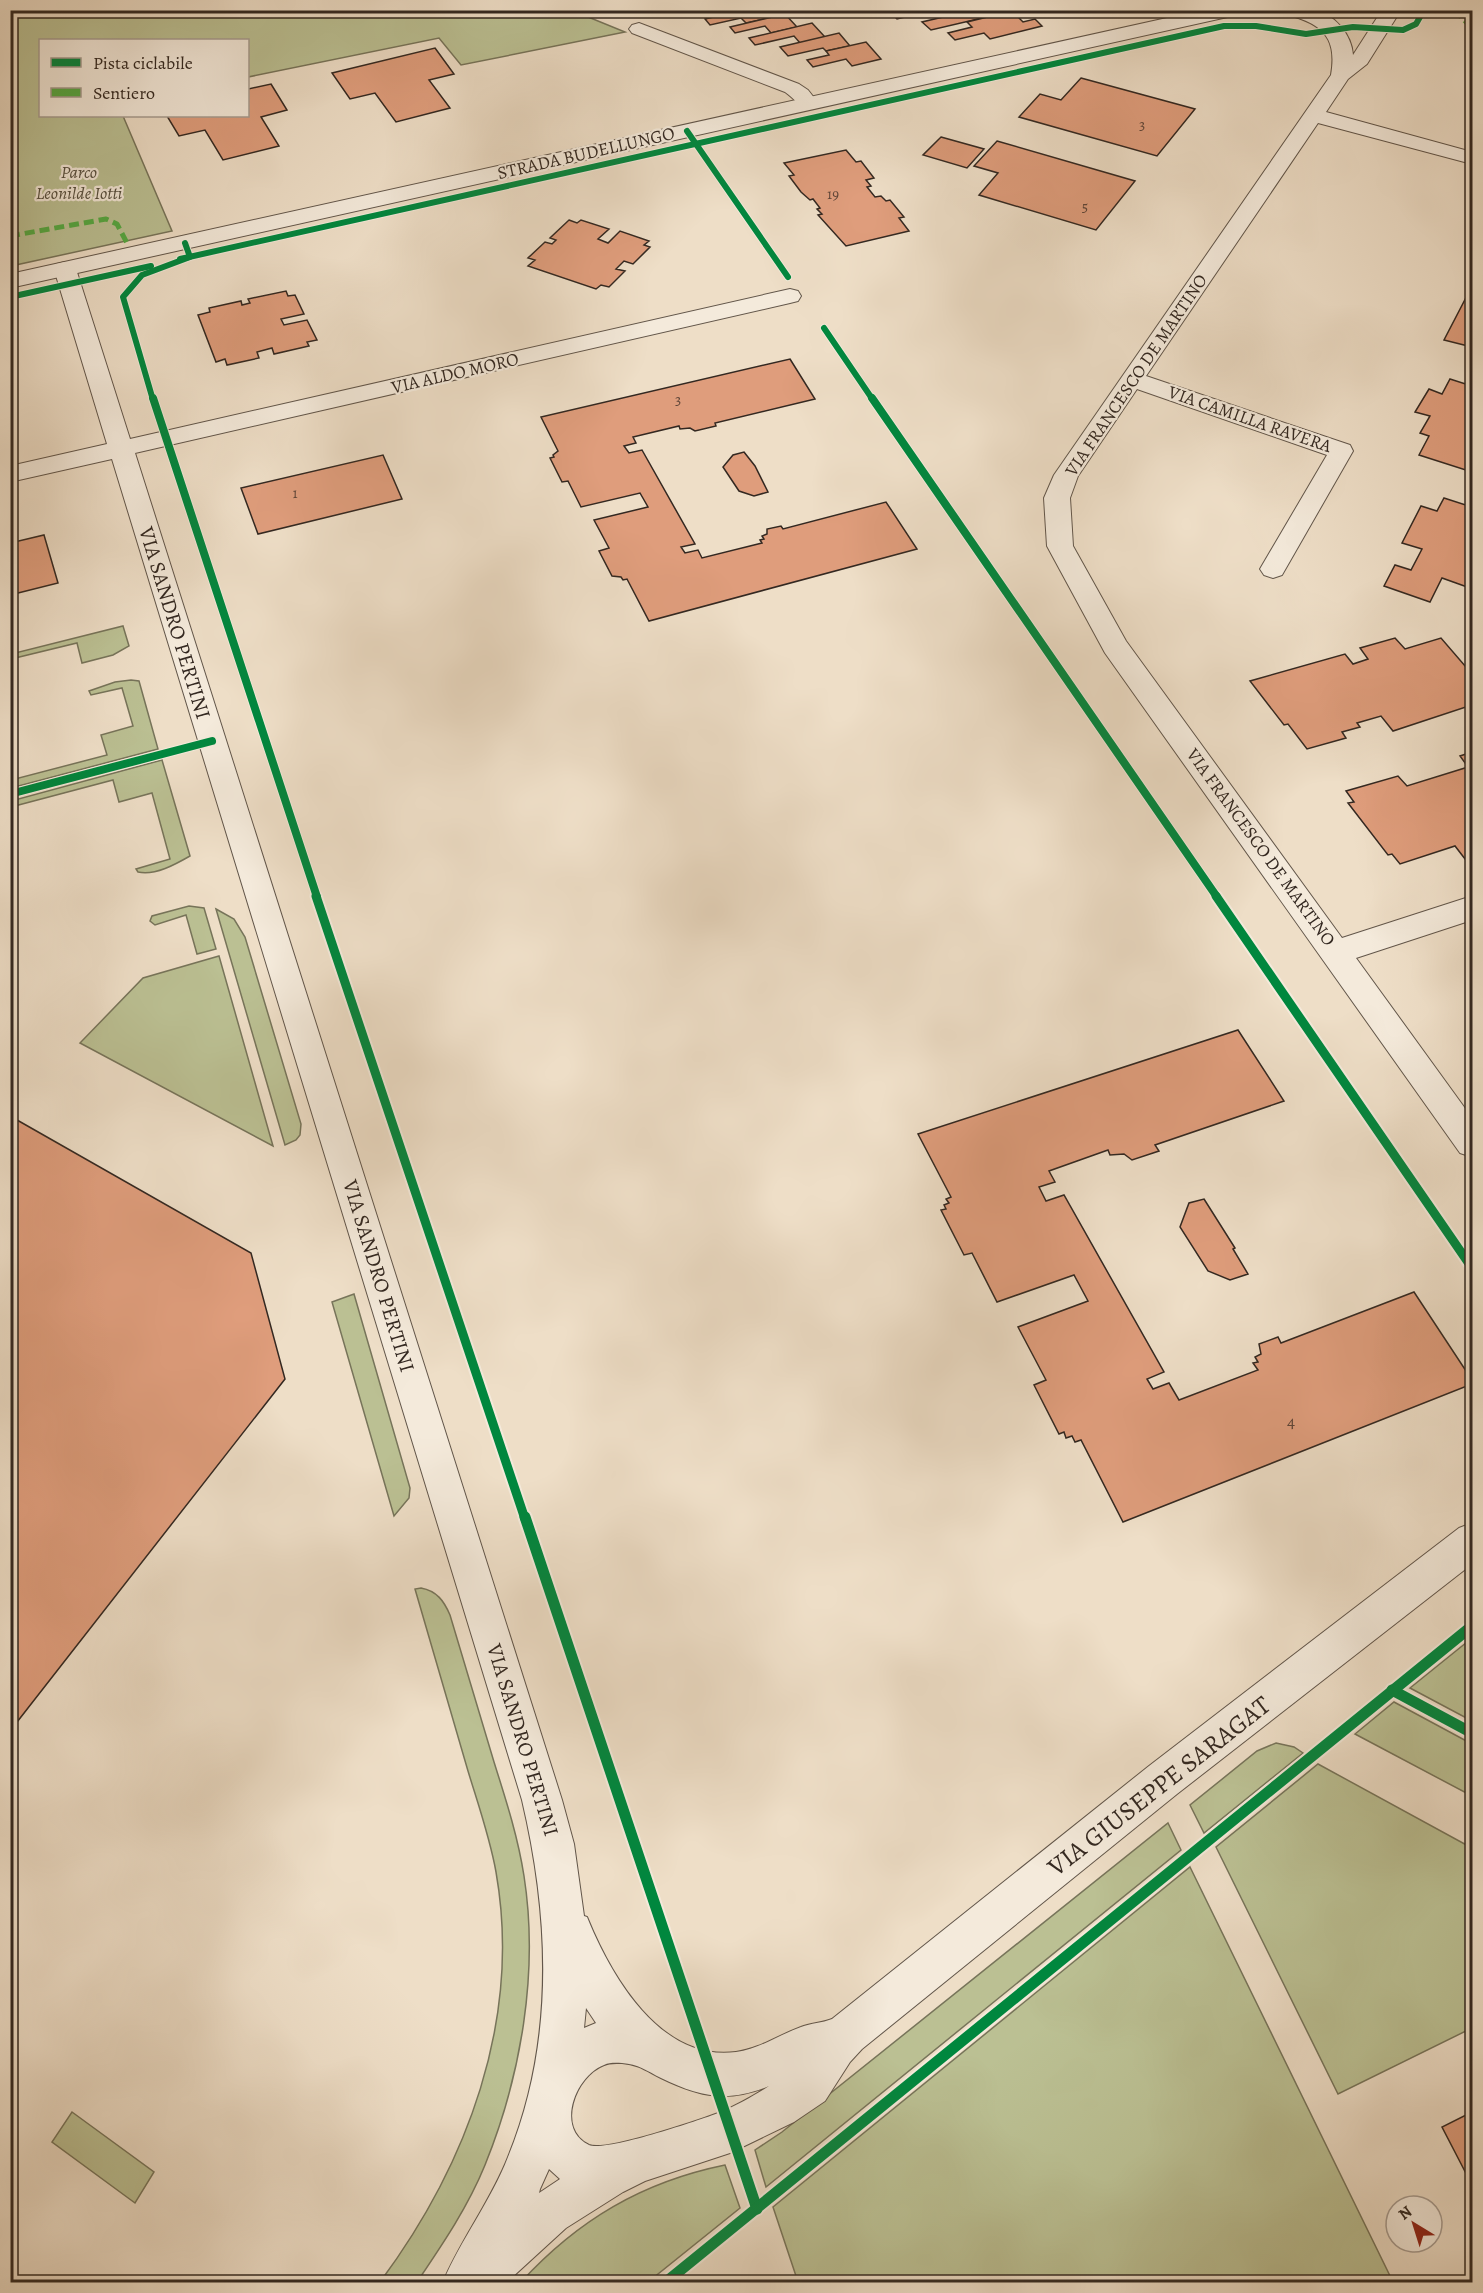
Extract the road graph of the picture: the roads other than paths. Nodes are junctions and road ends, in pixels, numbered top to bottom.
1 (1232, 10) edge
2 (1293, 10) edge
3 (1392, 10) edge
4 (1320, 15) edge
5 (639, 29) dead end
6 (1341, 75) junction
7 (809, 104) junction
8 (1313, 115) junction
9 (1473, 158) edge
10 (65, 269) junction
11 (10, 281) edge
12 (790, 296) dead end
13 (1133, 379) junction
14 (121, 449) junction
15 (10, 474) edge
16 (1273, 568) dead end
17 (1473, 908) edge
18 (1337, 952) junction
19 (1473, 1143) edge
20 (1473, 1540) edge
21 (563, 1895) junction
22 (847, 2034) junction
23 (655, 2049) junction
24 (550, 2095) junction
25 (636, 2161) junction
26 (466, 2283) edge
27 (474, 2283) edge

1 - 7 street, STRADA BUDELLUNGO
2 - 4 street
3 - 6 street, VIA FRANCESCO DE MARTINO
4 - 6 street
5 - 7 street
6 - 8 street, VIA FRANCESCO DE MARTINO
7 - 10 street, STRADA BUDELLUNGO
8 - 9 street
8 - 13 street, VIA FRANCESCO DE MARTINO
10 - 11 street, STRADA BUDELLUNGO
10 - 14 street, VIA SANDRO PERTINI
12 - 14 street, VIA ALDO MORO
13 - 16 street, VIA CAMILLA RAVERA
13 - 18 street, VIA FRANCESCO DE MARTINO
14 - 15 street, VIA ALDO MORO
14 - 21 street, VIA SANDRO PERTINI
17 - 18 street, VIA FRANCESCO DE MARTINO
18 - 19 street, VIA FRANCESCO DE MARTINO
20 - 22 street, VIA GIUSEPPE SARAGAT
21 - 23 street, VIA GIUSEPPE SARAGAT
21 - 24 street, VIA SANDRO PERTINI
22 - 23 street, VIA GIUSEPPE SARAGAT
22 - 25 street, VIA GIUSEPPE SARAGAT
23 - 24 street, VIA GIUSEPPE SARAGAT
24 - 25 street, VIA GIUSEPPE SARAGAT
24 - 26 street, VIA SANDRO PERTINI
25 - 27 street, VIA GIUSEPPE SARAGAT

